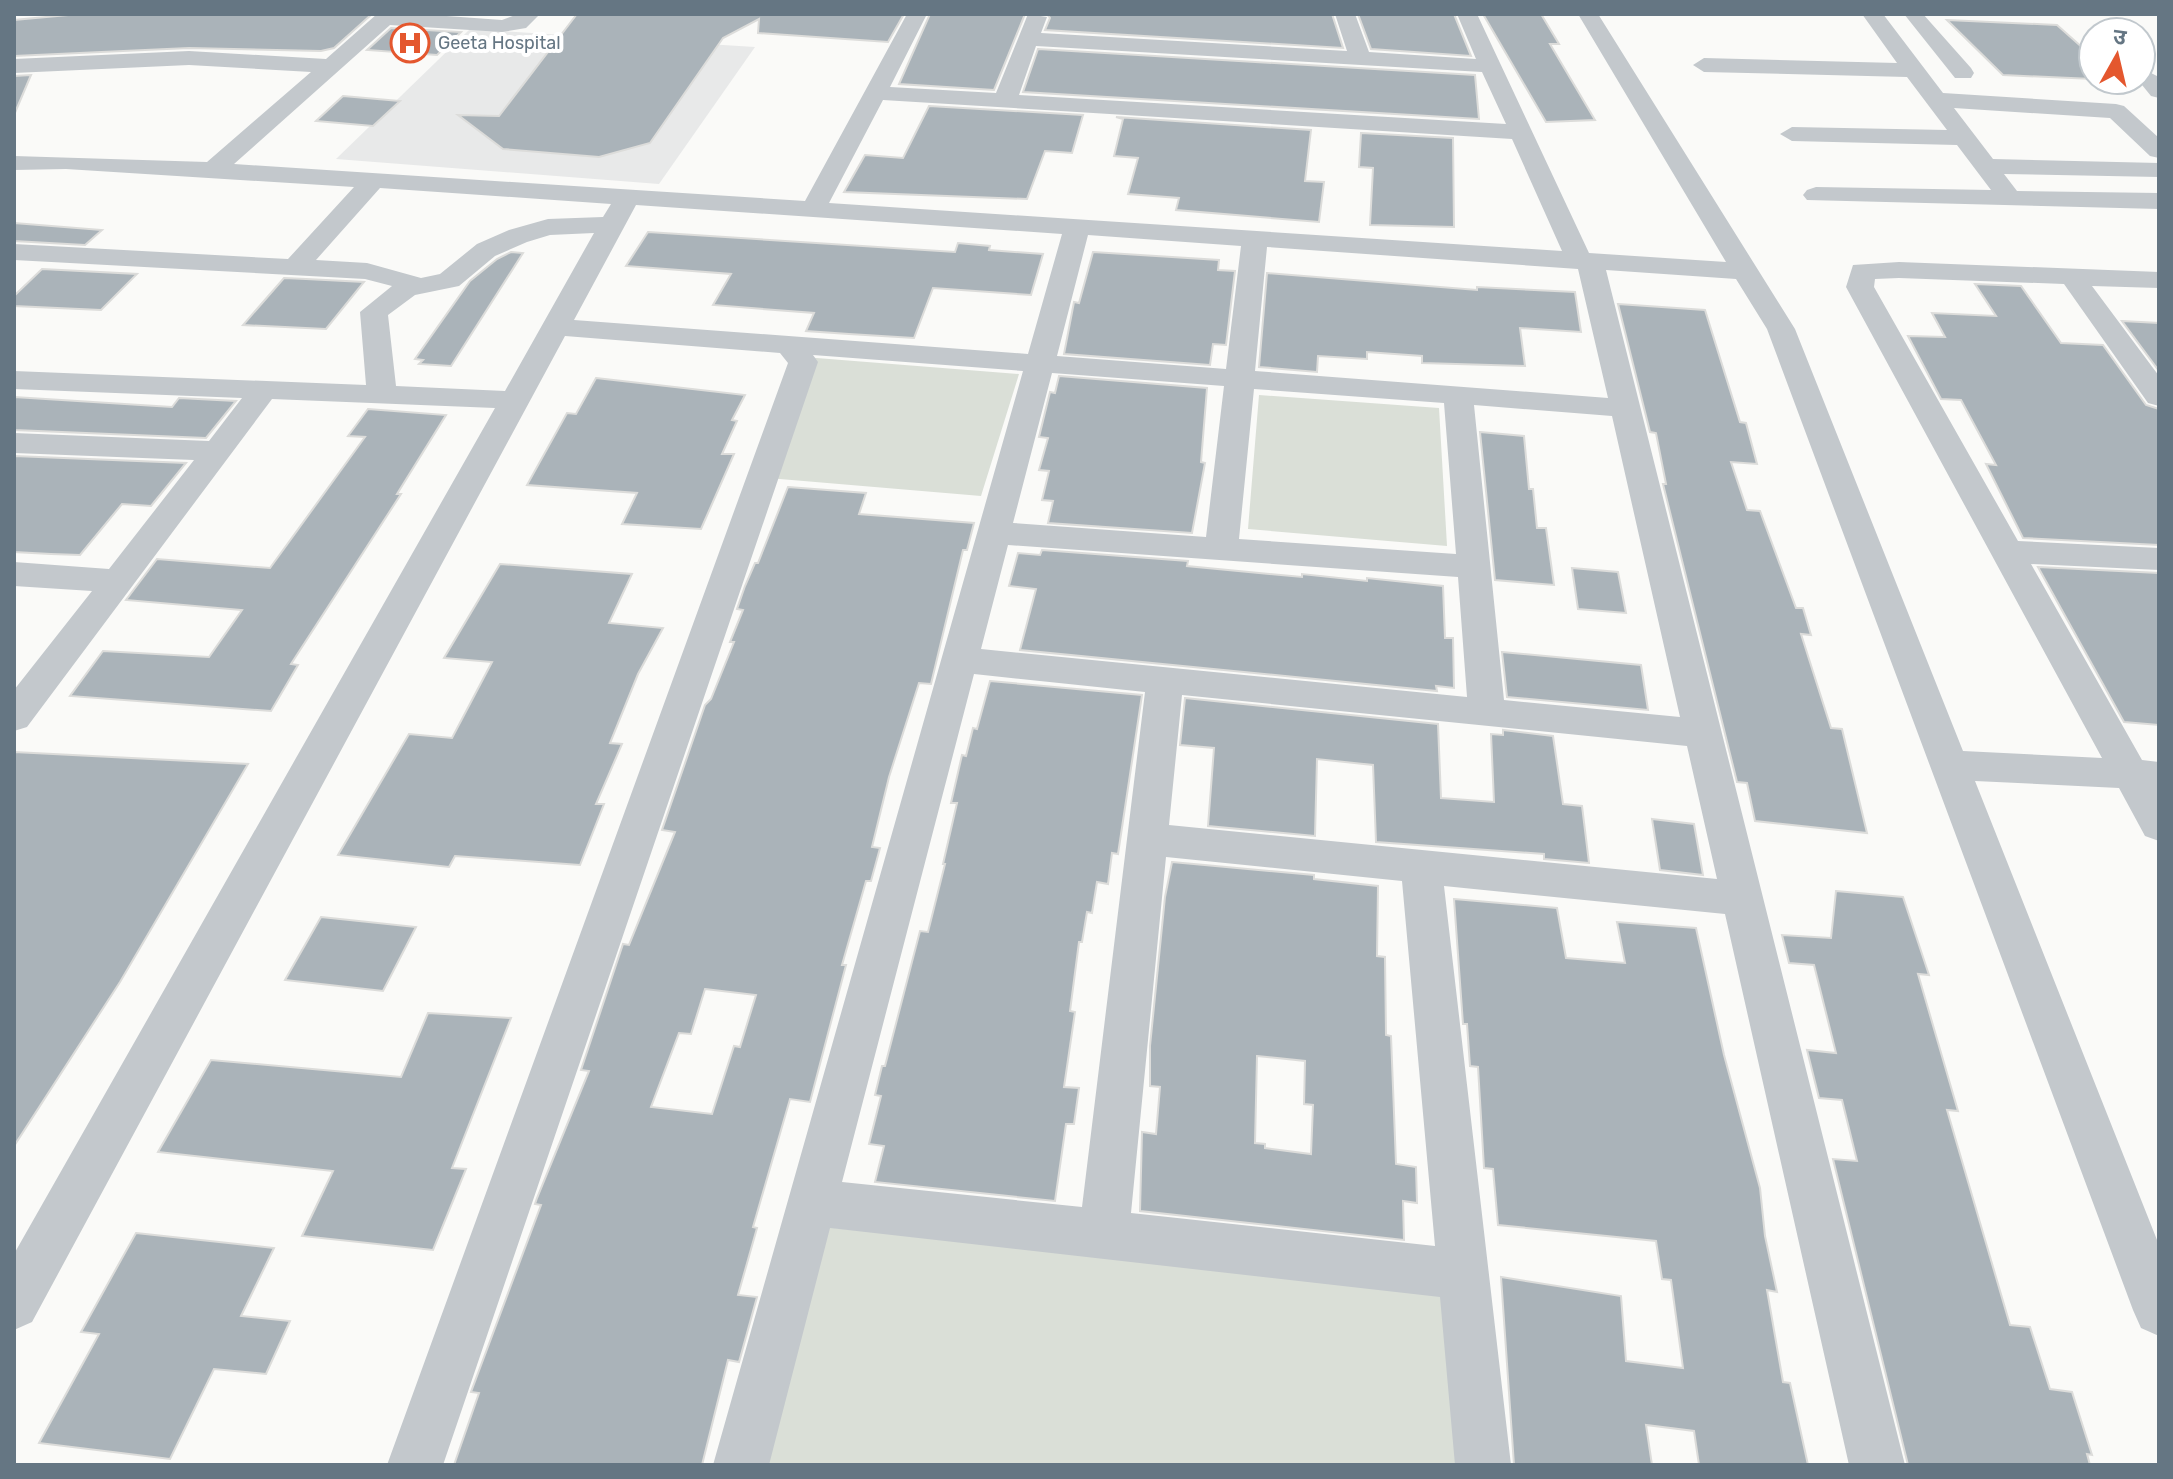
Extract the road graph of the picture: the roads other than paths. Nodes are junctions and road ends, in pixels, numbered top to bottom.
1 (530, 14) edge
2 (910, 14) edge
3 (1036, 14) edge
4 (1345, 14) edge
5 (1467, 14) edge
6 (1588, 14) edge
7 (1872, 14) edge
8 (388, 16) edge
9 (1913, 16) dead end
10 (1890, 38) junction
11 (1028, 39) junction
12 (1934, 40) junction
13 (1360, 58) junction
14 (1704, 65) dead end
15 (14, 66) edge
16 (331, 66) junction
17 (1491, 66) junction
18 (1914, 70) junction
19 (1963, 73) dead end
20 (875, 93) junction
21 (1937, 100) junction
22 (1005, 101) junction
23 (1521, 132) junction
24 (1792, 134) dead end
25 (1965, 138) junction
26 (2159, 151) edge
27 (14, 163) edge
28 (1985, 166) junction
29 (213, 170) junction
30 (2159, 170) edge
31 (372, 182) junction
32 (1816, 195) dead end
33 (2010, 199) junction
34 (2159, 201) edge
35 (619, 212) junction
36 (812, 212) junction
37 (1077, 228) junction
38 (1255, 240) junction
39 (14, 252) edge
40 (1844, 254) dead end
41 (1585, 261) junction
42 (2159, 265) edge
43 (295, 267) junction
44 (1745, 271) junction
45 (2072, 277) junction
46 (2159, 280) edge
47 (420, 286) junction
48 (555, 327) junction
49 (788, 344) junction
50 (1040, 363) junction
51 (1240, 379) junction
52 (14, 380) edge
53 (263, 391) junction
54 (382, 395) junction
55 (1458, 395) junction
56 (2159, 397) edge
57 (515, 400) junction
58 (1626, 408) junction
59 (14, 443) edge
60 (217, 451) junction
61 (994, 533) junction
62 (1221, 549) junction
63 (2008, 552) junction
64 (2159, 559) edge
65 (1473, 567) junction
66 (14, 574) edge
67 (118, 581) junction
68 (959, 660) junction
69 (1165, 680) junction
70 (1487, 712) junction
71 (14, 717) edge
72 (1704, 734) junction
73 (1948, 765) junction
74 (2145, 775) edge
75 (2159, 825) edge
76 (1147, 839) junction
77 (1421, 866) junction
78 (1743, 899) junction
79 (812, 1202) junction
80 (1104, 1234) junction
81 (1464, 1274) junction
82 (14, 1304) edge
83 (2159, 1310) edge
84 (415, 1465) edge
85 (741, 1465) edge
86 (1483, 1465) edge
87 (1877, 1465) edge

1 - 8 street
2 - 20 street
3 - 11 street
4 - 13 street
5 - 17 street
6 - 44 street
7 - 10 street
8 - 16 street
9 - 12 street
10 - 12 street
10 - 18 street
11 - 13 street
11 - 22 street
12 - 19 street
13 - 17 street
14 - 18 street
15 - 16 street
16 - 29 street
17 - 23 street
18 - 21 street
20 - 22 street
20 - 36 street
21 - 25 street
21 - 26 street
22 - 23 street
23 - 41 street
24 - 25 street
25 - 28 street
27 - 29 street
28 - 30 street
28 - 33 street
29 - 31 street
31 - 35 street
31 - 43 street
32 - 33 street
33 - 34 street
35 - 36 street
35 - 47 street
35 - 48 street
36 - 37 street
37 - 38 street
37 - 50 street
38 - 41 street
38 - 51 street
39 - 43 street
40 - 42 street
41 - 44 street
41 - 58 street
43 - 47 street
44 - 73 street
45 - 46 street
45 - 56 street
45 - 63 street
47 - 54 street
48 - 49 street
48 - 57 street
49 - 50 street
49 - 84 street
50 - 51 street
50 - 61 street
51 - 55 street
51 - 62 street
52 - 53 street
53 - 54 street
53 - 60 street
54 - 57 street
55 - 58 street
55 - 65 street
57 - 82 street
58 - 72 street
59 - 60 street
60 - 67 street
61 - 62 street
61 - 68 street
62 - 65 street
63 - 64 street
63 - 74 street
65 - 70 street
66 - 67 street
67 - 71 street
68 - 69 street
68 - 79 street
69 - 70 street
69 - 76 street
70 - 72 street
72 - 78 street
73 - 74 street
73 - 83 street
74 - 75 street
76 - 77 street
76 - 80 street
77 - 78 street
77 - 81 street
78 - 87 street
79 - 80 street
79 - 85 street
80 - 81 street
81 - 86 street

